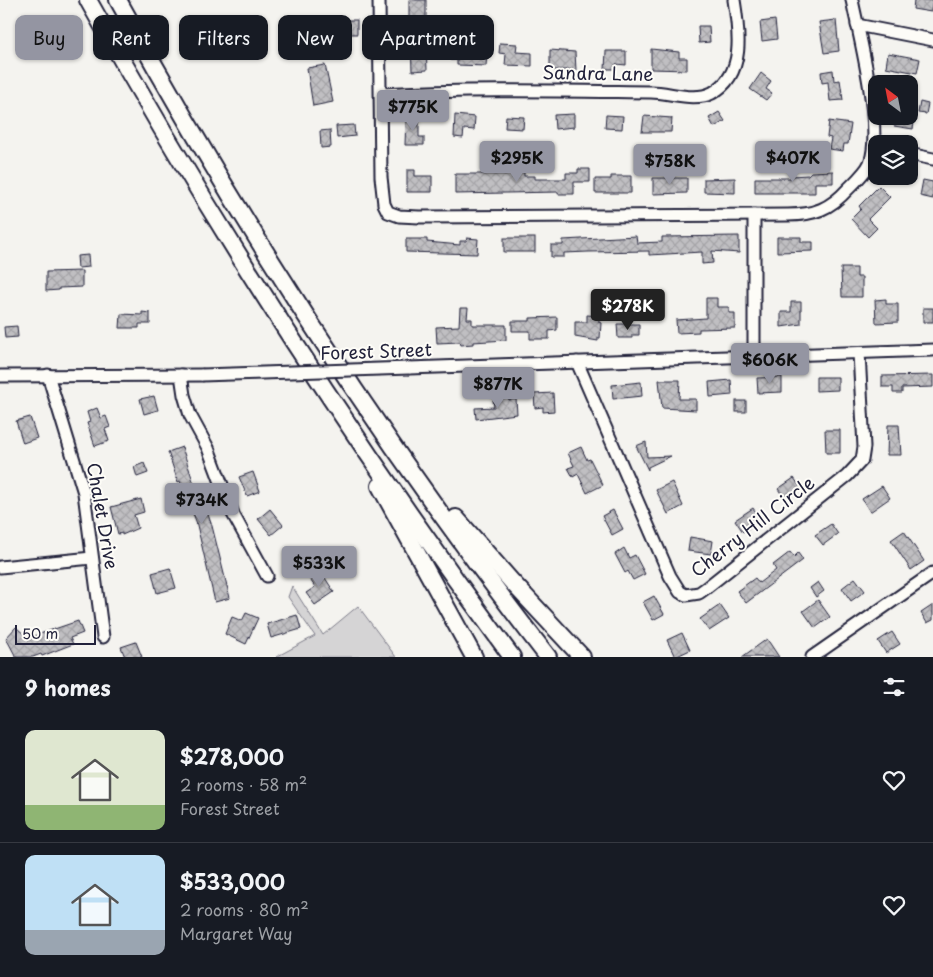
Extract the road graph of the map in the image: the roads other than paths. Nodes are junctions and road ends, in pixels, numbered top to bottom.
1 (88, 0) edge
2 (118, 0) edge
3 (380, 0) edge
4 (734, 0) edge
5 (852, 0) edge
6 (857, 25) junction
7 (933, 40) edge
8 (380, 94) junction
9 (874, 135) edge
10 (918, 156) edge
11 (933, 159) edge
12 (868, 167) edge
13 (754, 215) junction
14 (933, 350) edge
15 (859, 352) junction
16 (754, 356) junction
17 (577, 362) junction
18 (48, 375) junction
19 (181, 375) junction
20 (0, 376) edge
21 (355, 435) junction
22 (394, 444) junction
23 (92, 558) junction
24 (0, 568) edge
25 (933, 573) edge
26 (267, 576) dead end
27 (103, 637) dead end
28 (474, 657) edge
29 (512, 657) edge
30 (548, 657) edge
31 (582, 657) edge
32 (812, 657) edge

1 - 21 highway
2 - 22 highway
3 - 8 street
4 - 8 street, Sandra Lane
5 - 6 street
6 - 7 street
6 - 9 street
8 - 13 street
10 - 11 street
12 - 13 street
13 - 16 street
14 - 15 street, Forest Street
15 - 16 street, Forest Street
15 - 17 street, Cherry Hill Circle
16 - 17 street, Forest Street
17 - 19 street, Forest Street, bridge
18 - 19 street, Forest Street
18 - 20 street, Forest Street
18 - 23 street, Chalet Drive
19 - 26 street
21 - 28 highway
21 - 29 highway
22 - 30 highway
22 - 31 highway
23 - 24 street
23 - 27 street, Chalet Drive
25 - 32 street

